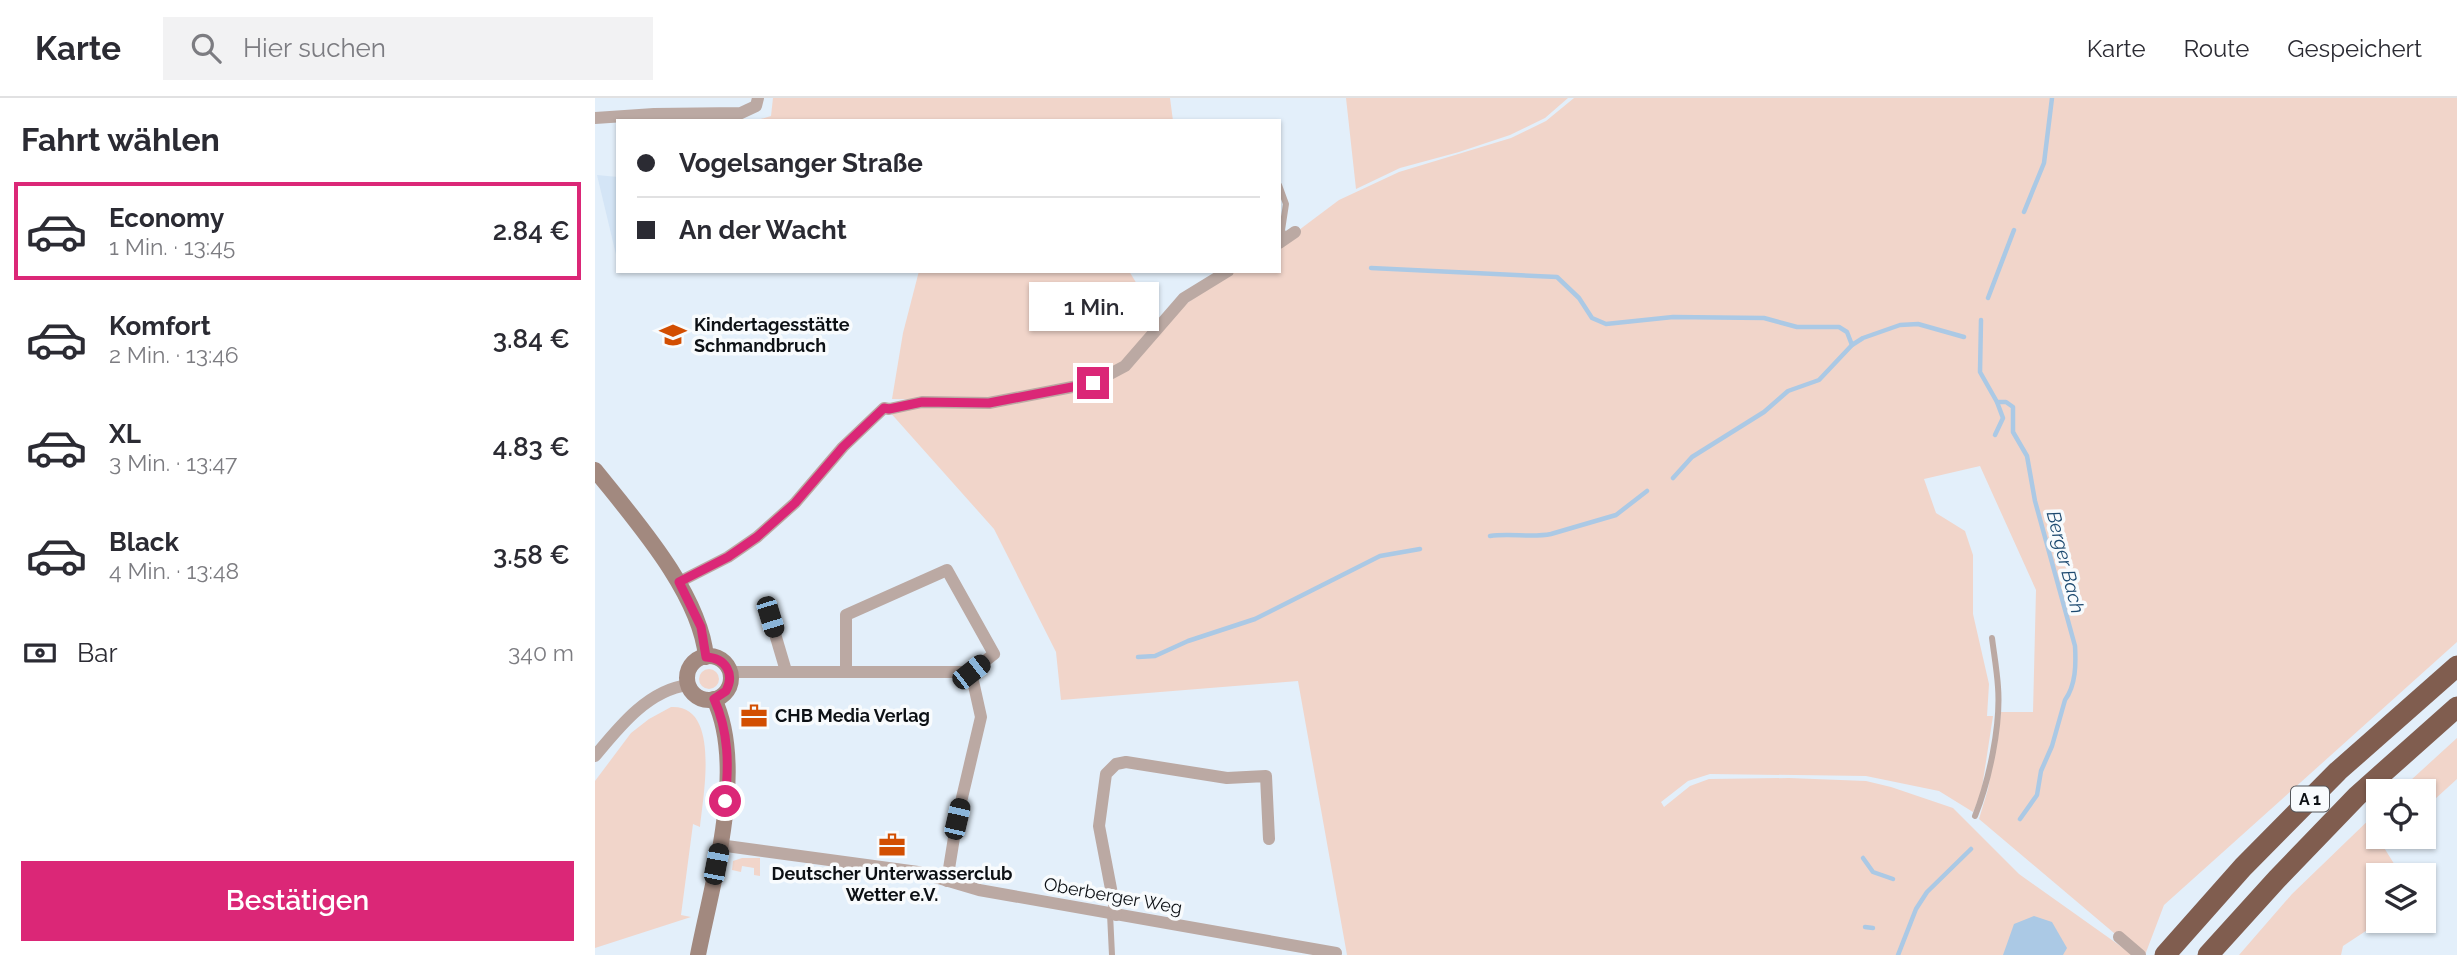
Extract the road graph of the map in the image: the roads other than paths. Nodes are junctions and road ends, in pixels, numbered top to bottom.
1 (758, 98) edge
2 (595, 118) edge
3 (1281, 191) edge
4 (1287, 238) edge
5 (1225, 273) edge
6 (595, 470) edge
7 (679, 582) junction
8 (770, 617) dead end
9 (1992, 638) dead end
10 (706, 657) junction
11 (2457, 666) edge
12 (786, 671) junction
13 (846, 672) junction
14 (971, 672) junction
15 (730, 675) junction
16 (688, 685) junction
17 (714, 699) junction
18 (2457, 707) edge
19 (595, 757) edge
20 (1975, 816) dead end
21 (1269, 839) dead end
22 (719, 845) junction
23 (947, 881) junction
24 (1113, 914) junction
25 (2119, 937) dead end
26 (2170, 949) edge
27 (1336, 953) dead end
28 (698, 955) edge
29 (1112, 955) edge
30 (2140, 955) edge
31 (2208, 955) edge

1 - 2 street
3 - 4 lane
5 - 7 street
6 - 7 street
7 - 10 street
8 - 12 street
9 - 20 lane
10 - 15 street
10 - 16 street
11 - 26 highway, A 1
12 - 13 street
12 - 15 street
13 - 14 street
13 - 14 street
14 - 23 street
15 - 17 street
16 - 17 street
16 - 19 street
17 - 22 street
18 - 31 highway, A 1
21 - 24 street
22 - 23 street, Oberberger Weg
22 - 28 street
23 - 24 street, Oberberger Weg
24 - 27 street, Oberberger Weg
24 - 29 lane
25 - 30 street

